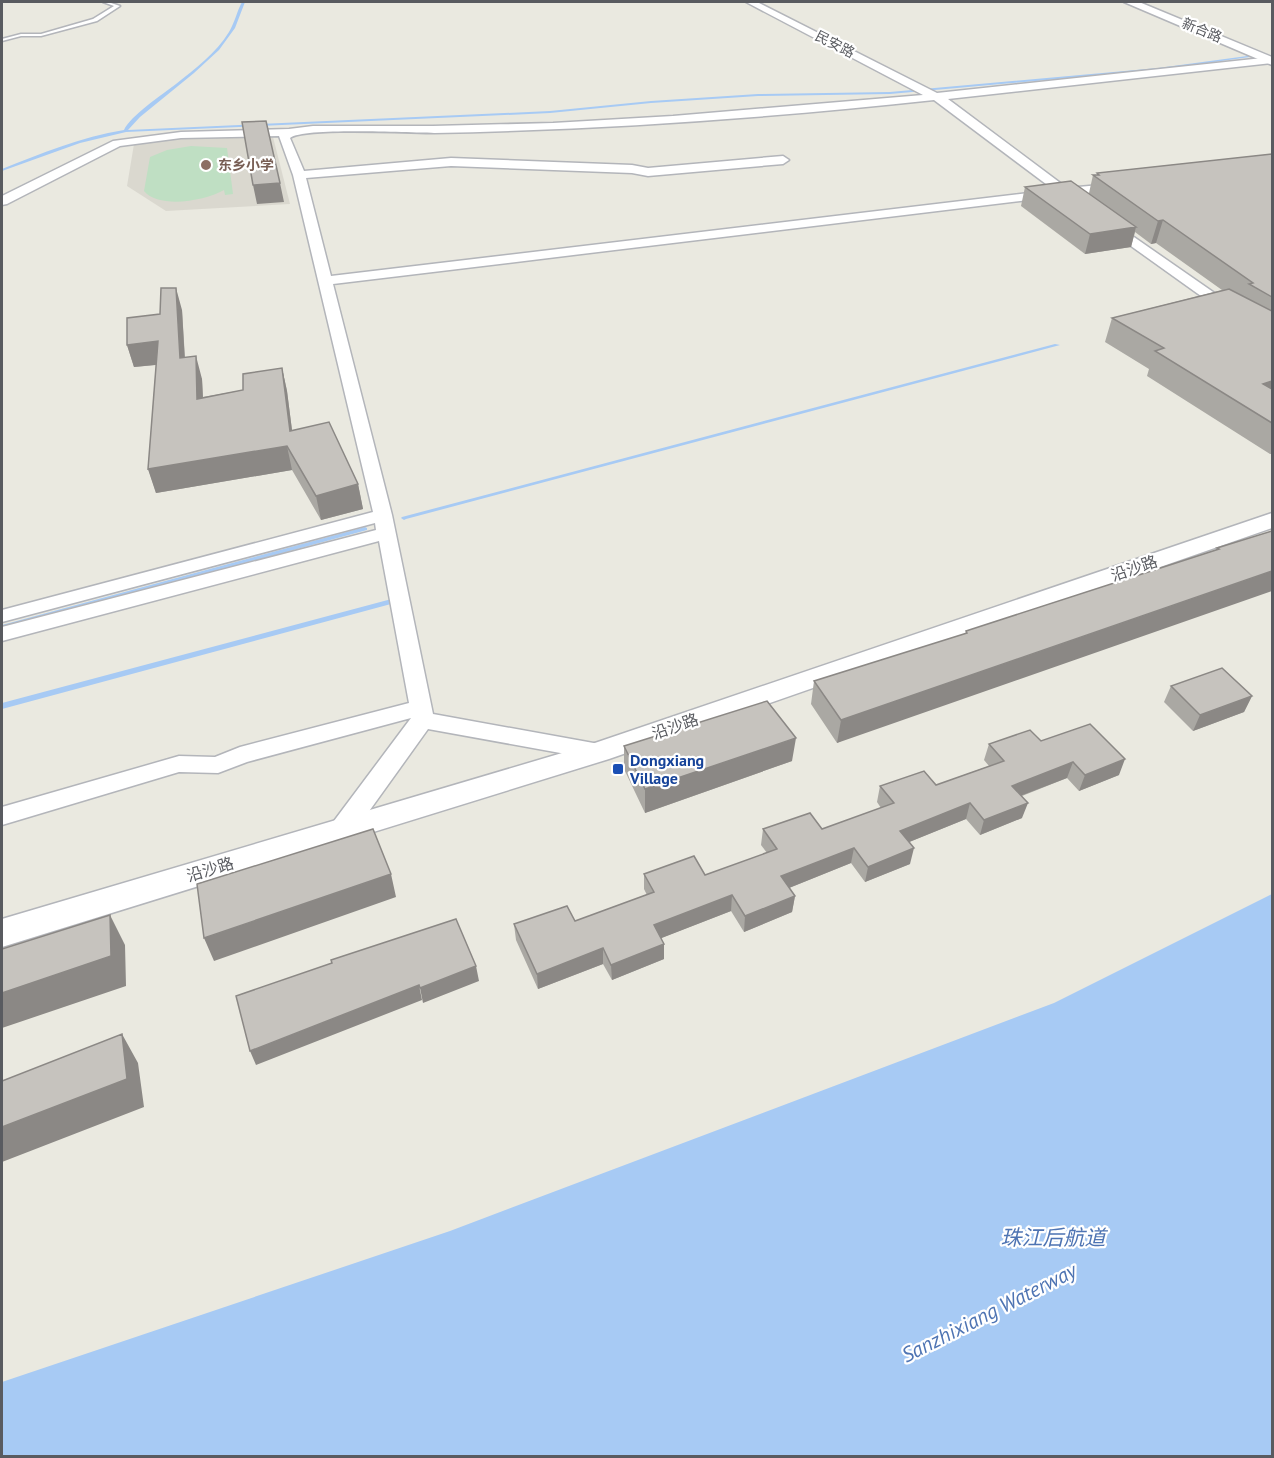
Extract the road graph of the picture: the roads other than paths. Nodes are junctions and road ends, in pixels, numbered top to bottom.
1 (105, 2) edge
2 (751, 2) edge
3 (1131, 2) edge
4 (2, 40) edge
5 (1266, 58) edge
6 (936, 97) junction
7 (290, 132) junction
8 (783, 160) dead end
9 (299, 175) junction
10 (1135, 184) edge
11 (1066, 193) junction
12 (2, 201) edge
13 (324, 281) junction
14 (1272, 334) edge
15 (1272, 520) edge
16 (385, 524) junction
17 (4, 611) edge
18 (2, 634) edge
19 (422, 714) junction
20 (599, 752) junction
21 (2, 816) edge
22 (343, 828) junction
23 (2, 933) edge

1 - 4 lane
2 - 6 street, 民安路
3 - 5 street, 新合路
5 - 6 street
6 - 7 street
6 - 11 street, 民安路
7 - 9 street
7 - 12 street
8 - 9 street
9 - 13 street
10 - 11 street
11 - 13 street
11 - 14 street, 民安路
13 - 16 street
15 - 20 street, 沿沙路
16 - 17 street
16 - 18 street
16 - 19 street
19 - 20 street
19 - 21 street
19 - 22 street
20 - 22 street, 沿沙路
22 - 23 street, 沿沙路

